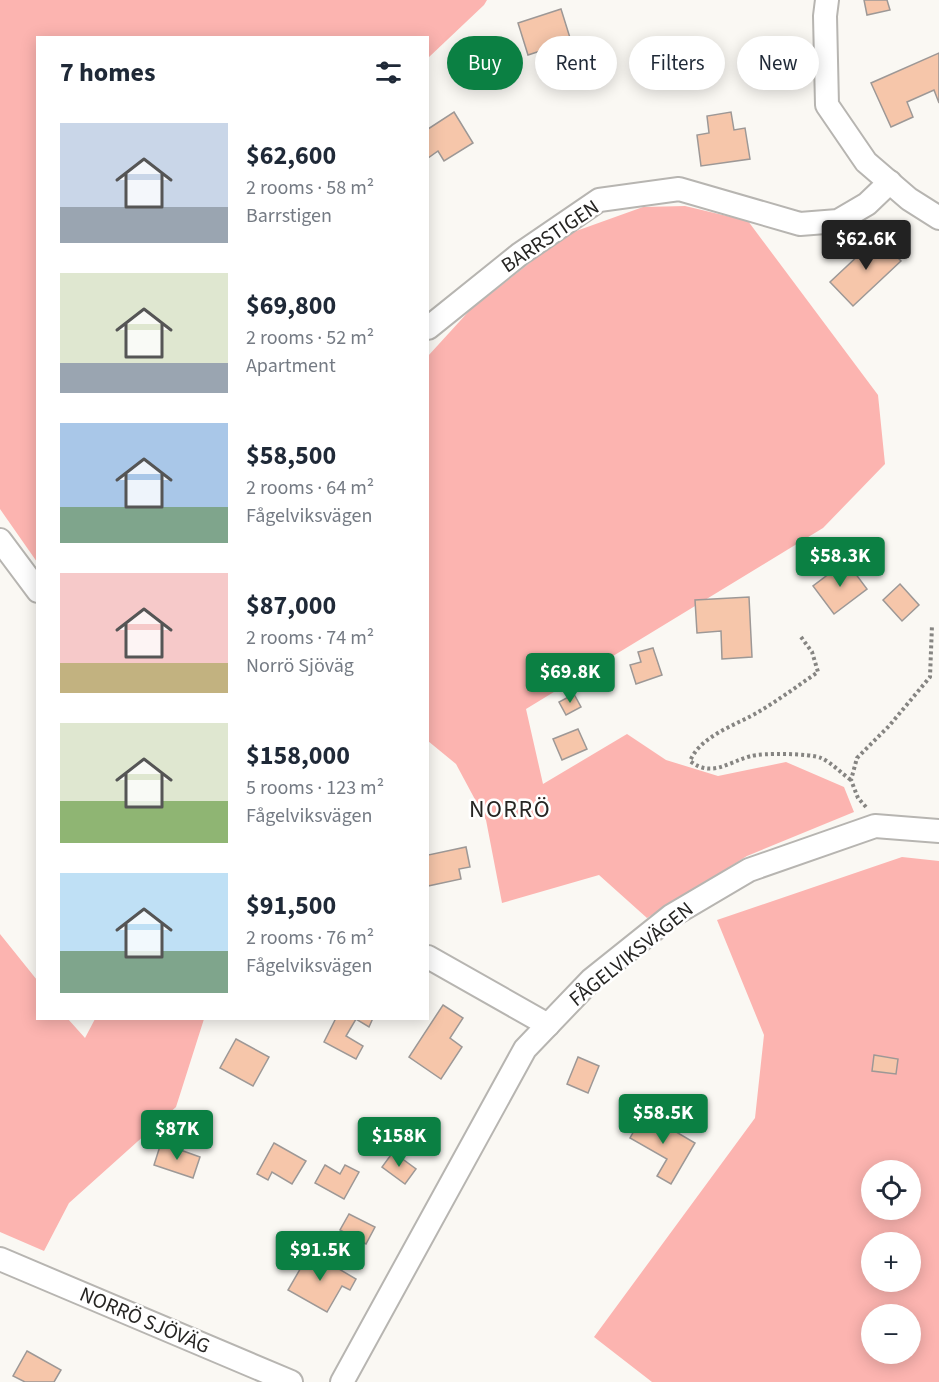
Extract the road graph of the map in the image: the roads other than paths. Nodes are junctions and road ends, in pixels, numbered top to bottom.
1 (827, 0) edge
2 (890, 182) junction
3 (939, 218) edge
4 (429, 327) edge
5 (0, 540) edge
6 (36, 588) edge
7 (939, 831) edge
8 (429, 958) edge
9 (548, 1025) junction
10 (0, 1258) edge
11 (291, 1382) edge
12 (342, 1382) edge

1 - 2 street
2 - 3 street
2 - 4 street, BARRSTIGEN
5 - 6 street
7 - 9 street, FÅGELVIKSVÄGEN
8 - 9 street
9 - 12 street, FÅGELVIKSVÄGEN
10 - 11 street, NORRÖ SJÖVÄG

